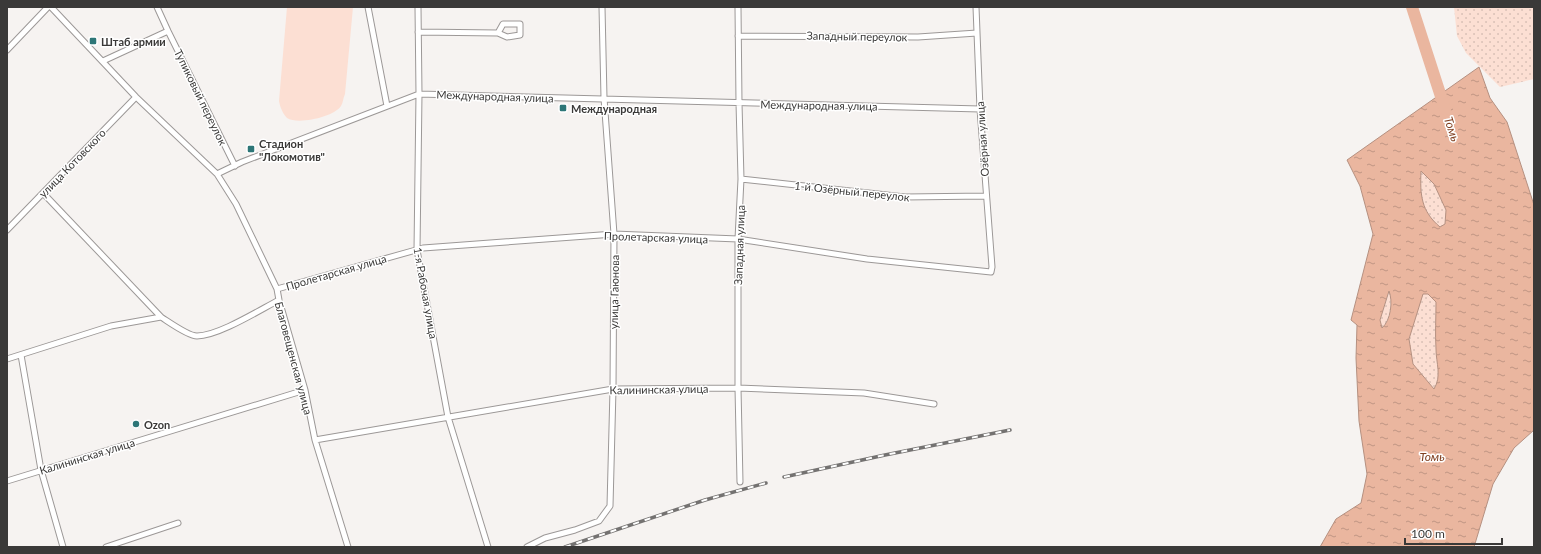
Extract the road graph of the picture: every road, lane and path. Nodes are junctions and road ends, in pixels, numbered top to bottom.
1 (48, 7) edge
2 (51, 7) edge
3 (158, 7) edge
4 (368, 7) edge
5 (418, 7) edge
6 (602, 7) edge
7 (738, 7) edge
8 (976, 7) edge
9 (168, 31) junction
10 (418, 32) junction
11 (498, 33) dead end
12 (977, 33) junction
13 (738, 36) junction
14 (7, 50) edge
15 (102, 61) junction
16 (419, 94) junction
17 (136, 97) junction
18 (604, 98) junction
19 (739, 103) junction
20 (387, 106) junction
21 (980, 109) junction
22 (235, 166) junction
23 (217, 174) junction
24 (741, 180) junction
25 (43, 193) junction
26 (986, 196) junction
27 (7, 230) edge
28 (614, 234) junction
29 (738, 239) junction
30 (417, 250) junction
31 (991, 272) joint
32 (277, 289) junction
33 (279, 300) junction
34 (161, 317) junction
35 (21, 355) junction
36 (7, 359) edge
37 (738, 388) junction
38 (613, 389) junction
39 (305, 390) junction
40 (934, 404) dead end
41 (448, 417) junction
42 (315, 440) junction
43 (41, 470) junction
44 (7, 481) edge
45 (740, 482) dead end
46 (178, 523) dead end
47 (63, 547) edge
48 (106, 547) edge
49 (348, 547) edge
50 (488, 547) edge
51 (527, 547) edge

1 - 14 street
2 - 15 street, Благовещенская улица
3 - 9 street, Тупиковый переулок
4 - 20 street
5 - 10 street, 1-я Рабочая улица
6 - 18 street, улица Гаюнова
7 - 13 street, Западная улица
8 - 12 street, Озёрная улица
9 - 15 street
9 - 22 street, Тупиковый переулок
10 - 11 street
10 - 16 street, 1-я Рабочая улица
12 - 13 street, Западный переулок
12 - 21 street, Озёрная улица
13 - 19 street, Западная улица
15 - 17 street, Благовещенская улица
16 - 18 street, Международная улица
16 - 20 street, Международная улица
16 - 30 street, 1-я Рабочая улица
17 - 23 street, Благовещенская улица
17 - 25 street, улица Котовского
18 - 19 street, Международная улица
18 - 28 street, улица Гаюнова
19 - 21 street, Международная улица
19 - 24 street, Западная улица
20 - 22 street, Международная улица
21 - 26 street, Озёрная улица
22 - 23 street, Международная улица
23 - 32 street, Благовещенская улица
24 - 26 street, 1-й Озёрный переулок
24 - 29 street, Западная улица
25 - 27 street, улица Котовского
25 - 34 street, Пролетарская улица
26 - 31 street, Озёрная улица
28 - 29 street, Пролетарская улица
28 - 30 street, Пролетарская улица
28 - 38 street, улица Гаюнова
29 - 31 street, Пролетарская улица
29 - 37 street, Западная улица
30 - 32 street, Пролетарская улица
30 - 41 street, 1-я Рабочая улица
32 - 33 street, Благовещенская улица
33 - 34 street, Пролетарская улица
33 - 39 street, Благовещенская улица
34 - 35 street
35 - 36 street
35 - 43 street
37 - 38 street, Калининская улица
37 - 40 street, Калининская улица
37 - 45 street, Западная улица
38 - 41 street, Калининская улица
38 - 51 street, улица Гаюнова
39 - 42 street, Благовещенская улица
39 - 43 street, Калининская улица
41 - 42 street, Калининская улица
41 - 50 street, 1-я Рабочая улица
42 - 49 street, Благовещенская улица
43 - 44 street, Калининская улица
43 - 47 street
46 - 48 street

